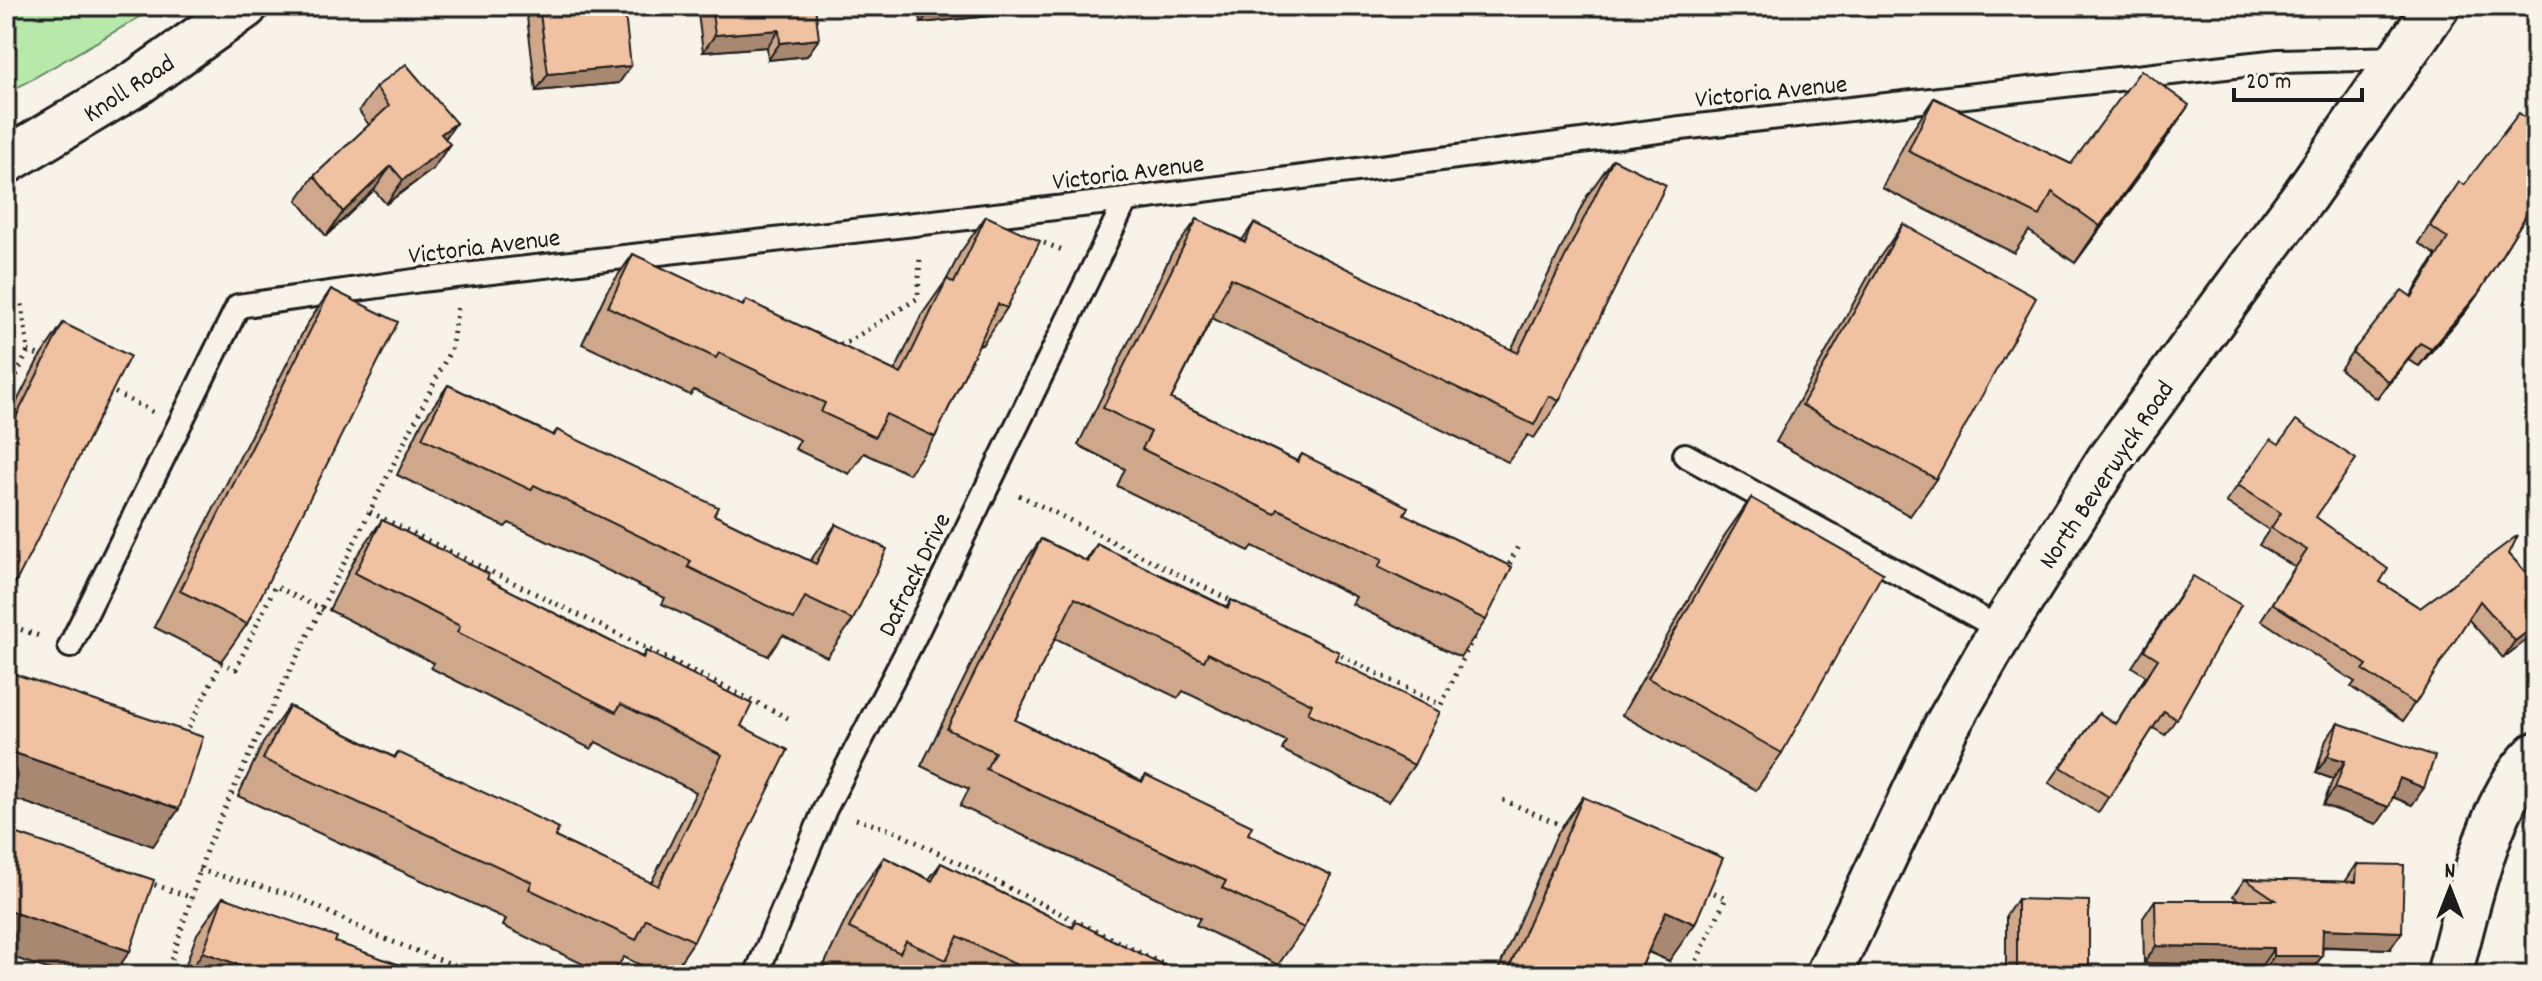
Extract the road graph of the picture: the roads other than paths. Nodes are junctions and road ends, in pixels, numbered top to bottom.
1 (245, 6) edge
2 (2437, 6) edge
3 (2403, 58) junction
4 (6, 161) edge
5 (1126, 200) junction
6 (1685, 455) dead end
7 (2002, 630) junction
8 (70, 646) dead end
9 (2536, 755) edge
10 (756, 975) edge
11 (1828, 975) edge
12 (2449, 975) edge

1 - 4 street, Knoll Road
2 - 3 street, North Beverwyck Road
3 - 5 lane, Victoria Avenue
3 - 7 street, North Beverwyck Road
5 - 8 lane, Victoria Avenue
5 - 10 lane, Dafrack Drive
6 - 7 lane
7 - 11 street, North Beverwyck Road
9 - 12 street

